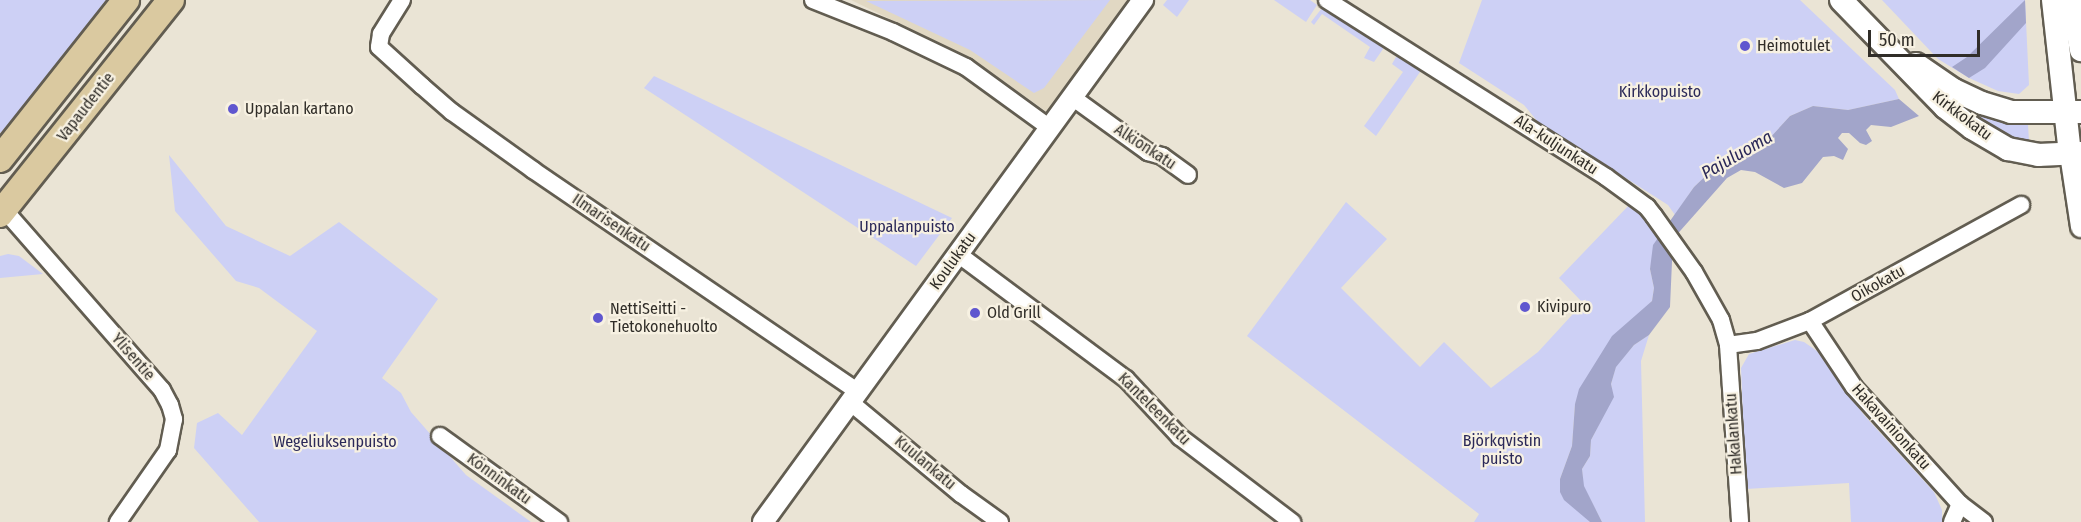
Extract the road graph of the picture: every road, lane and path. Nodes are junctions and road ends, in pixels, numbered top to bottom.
1 (126, 0) edge
2 (171, 0) edge
3 (402, 0) edge
4 (813, 0) edge
5 (1143, 0) edge
6 (1327, 0) edge
7 (1840, 0) edge
8 (2053, 0) edge
9 (2072, 0) edge
10 (1868, 26) junction
11 (2081, 50) edge
12 (1072, 97) junction
13 (2073, 111) edge
14 (1050, 128) junction
15 (2076, 153) edge
16 (0, 159) edge
17 (1188, 175) dead end
18 (2021, 205) dead end
19 (1, 210) edge
20 (2081, 227) edge
21 (958, 254) junction
22 (1810, 321) junction
23 (1728, 345) junction
24 (854, 397) junction
25 (440, 436) dead end
26 (1960, 504) junction
27 (118, 522) edge
28 (559, 522) edge
29 (763, 522) edge
30 (1000, 522) edge
31 (1292, 522) edge
32 (1740, 522) edge
33 (1952, 522) edge
34 (1984, 522) edge

1 - 16 main road
2 - 19 main road, Vapaudentie
3 - 24 street, Ilmarisenkatu
4 - 14 street
5 - 12 street, Koulukatu
6 - 23 street, Ala-kuljunkatu
7 - 10 main road, Kirkkokatu
8 - 13 main road
9 - 11 main road
10 - 13 main road, Kirkkokatu
10 - 15 main road, Kirkkokatu
12 - 14 street, Koulukatu
12 - 17 street, Alkionkatu
13 - 15 main road
14 - 21 street, Koulukatu
15 - 20 street
18 - 22 street, Oikokatu
19 - 27 street, Ylisentie
21 - 24 street, Koulukatu
21 - 31 street, Kanteleenkatu
22 - 23 street, Oikokatu
22 - 26 street, Hakavainionkatu
23 - 32 street, Hakalankatu
24 - 29 street, Koulukatu
24 - 30 street, Kuulankatu
25 - 28 street, Könninkatu
26 - 33 street
26 - 34 street, Hakavainionkatu

